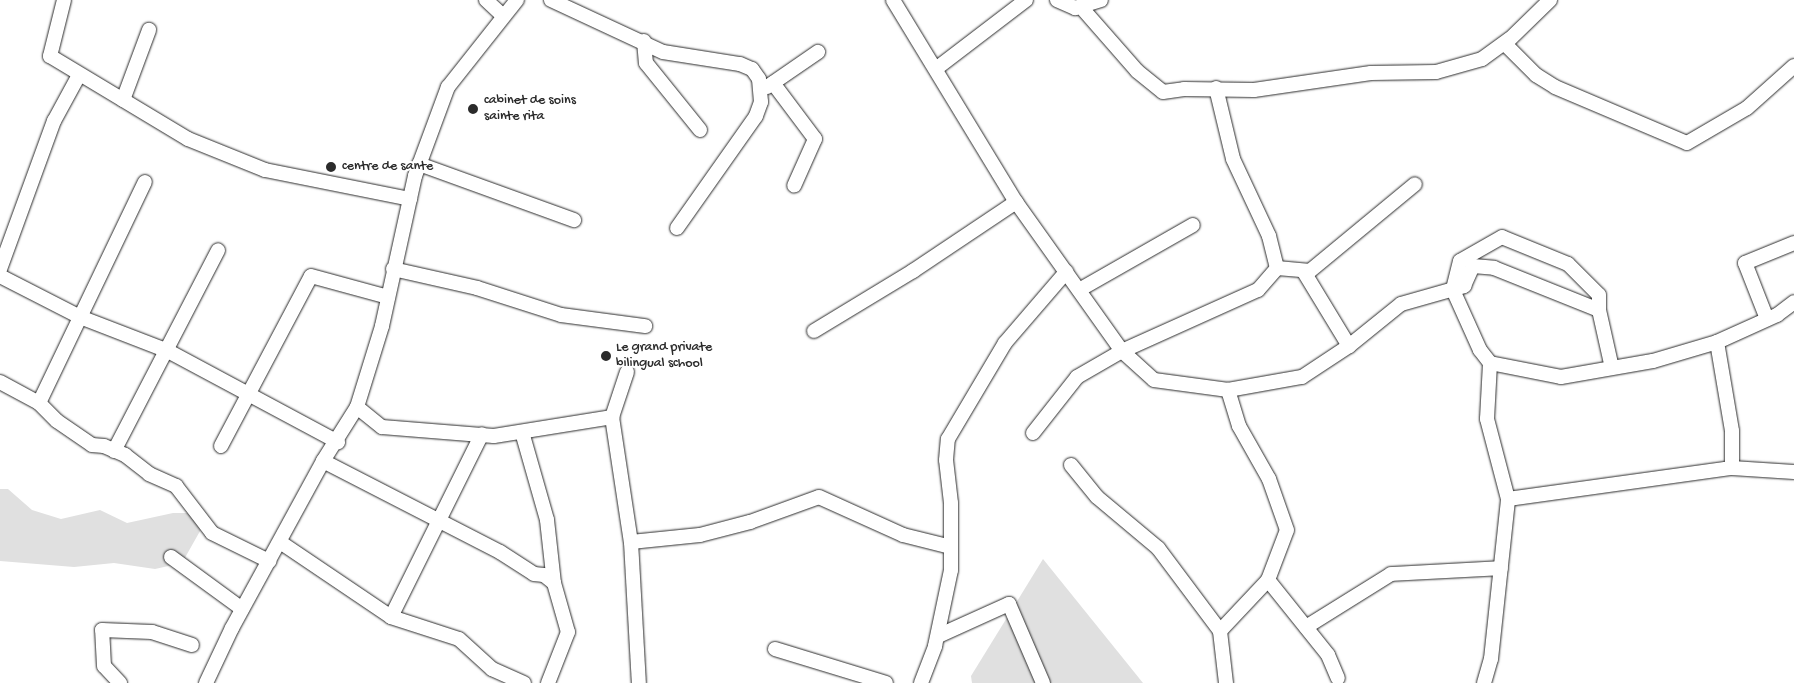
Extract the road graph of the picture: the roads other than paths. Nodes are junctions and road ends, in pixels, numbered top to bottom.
1 (64, 0) edge
2 (486, 0) edge
3 (517, 0) edge
4 (551, 0) edge
5 (892, 0) edge
6 (1026, 0) edge
7 (1057, 0) edge
8 (1101, 0) edge
9 (1550, 0) edge
10 (1081, 7) junction
11 (503, 16) junction
12 (149, 30) dead end
13 (644, 41) junction
14 (1505, 44) junction
15 (818, 52) dead end
16 (1794, 66) edge
17 (937, 68) junction
18 (79, 75) junction
19 (768, 86) junction
20 (1216, 88) junction
21 (123, 100) junction
22 (700, 130) dead end
23 (419, 164) junction
24 (145, 182) dead end
25 (1415, 184) dead end
26 (794, 186) dead end
27 (410, 199) junction
28 (1016, 202) junction
29 (574, 220) dead end
30 (1193, 225) dead end
31 (677, 228) dead end
32 (1794, 243) edge
33 (218, 250) dead end
34 (1277, 268) junction
35 (0, 269) edge
36 (394, 269) junction
37 (1066, 272) junction
38 (1304, 272) junction
39 (0, 276) edge
40 (1078, 290) junction
41 (1453, 290) junction
42 (388, 296) junction
43 (1794, 302) edge
44 (1599, 310) junction
45 (80, 317) junction
46 (1767, 319) junction
47 (645, 326) dead end
48 (814, 331) dead end
49 (1717, 342) junction
50 (1349, 346) junction
51 (168, 351) junction
52 (1122, 351) junction
53 (1490, 363) junction
54 (1612, 368) junction
55 (626, 372) dead end
56 (0, 382) edge
57 (1228, 390) junction
58 (247, 394) junction
59 (39, 403) junction
60 (357, 407) junction
61 (612, 417) junction
62 (522, 432) junction
63 (1033, 433) dead end
64 (482, 434) junction
65 (338, 442) junction
66 (221, 446) dead end
67 (114, 451) junction
68 (323, 461) junction
69 (1071, 465) dead end
70 (1732, 468) junction
71 (1794, 472) edge
72 (1508, 499) junction
73 (439, 522) junction
74 (280, 542) junction
75 (631, 542) junction
76 (951, 547) junction
77 (171, 557) dead end
78 (269, 561) junction
79 (1501, 568) junction
80 (1268, 580) junction
81 (554, 584) junction
82 (242, 609) junction
83 (391, 617) junction
84 (1306, 627) junction
85 (1220, 631) junction
86 (938, 636) junction
87 (192, 645) dead end
88 (775, 649) dead end
89 (1338, 678) dead end
90 (120, 683) edge
91 (206, 683) edge
92 (524, 683) edge
93 (548, 683) edge
94 (639, 683) edge
95 (886, 683) edge
96 (921, 683) edge
97 (1043, 683) edge
98 (1226, 683) edge
99 (1484, 683) edge

1 - 18 street
2 - 11 street
3 - 11 street
4 - 13 street
5 - 17 street
6 - 17 street
7 - 10 street
8 - 10 street
9 - 14 street
10 - 20 street
11 - 23 street
12 - 21 street
13 - 19 street
13 - 22 street
14 - 16 street
14 - 20 street
15 - 19 street
17 - 28 street
18 - 21 street
18 - 35 street
19 - 26 street
19 - 31 street
20 - 34 street
21 - 27 street
23 - 27 street
23 - 29 street
24 - 45 street
25 - 38 street
27 - 36 street
28 - 37 street
28 - 48 street
30 - 40 street
32 - 46 street
33 - 51 street
34 - 38 street
34 - 52 street
36 - 42 street
36 - 47 street
37 - 40 street
37 - 76 street
38 - 50 street
39 - 45 street
40 - 52 street
41 - 44 street
41 - 44 street
41 - 50 street
41 - 53 street
42 - 58 street
42 - 60 street
43 - 46 street
44 - 54 street
45 - 51 street
45 - 59 street
46 - 49 street
49 - 54 street
49 - 70 street
50 - 57 street
51 - 58 street
51 - 67 street
52 - 57 street
52 - 63 street
53 - 54 street
53 - 72 street
55 - 61 street
56 - 59 street
57 - 80 street
58 - 65 street
58 - 66 street
59 - 67 street
60 - 64 street
60 - 65 street
61 - 62 street
61 - 75 street
62 - 64 street
62 - 81 street
64 - 73 street
65 - 68 street
67 - 78 street
68 - 73 street
68 - 74 street
69 - 85 street
70 - 71 street
70 - 72 street
72 - 79 street
73 - 81 street
73 - 83 street
74 - 78 street
74 - 83 street
75 - 76 street
75 - 94 street
76 - 86 street
77 - 82 street
78 - 82 street
79 - 84 street
79 - 99 street
80 - 84 street
80 - 85 street
81 - 93 street
82 - 91 street
83 - 92 street
84 - 89 street
85 - 98 street
86 - 96 street
86 - 97 street
87 - 90 street
88 - 95 street

